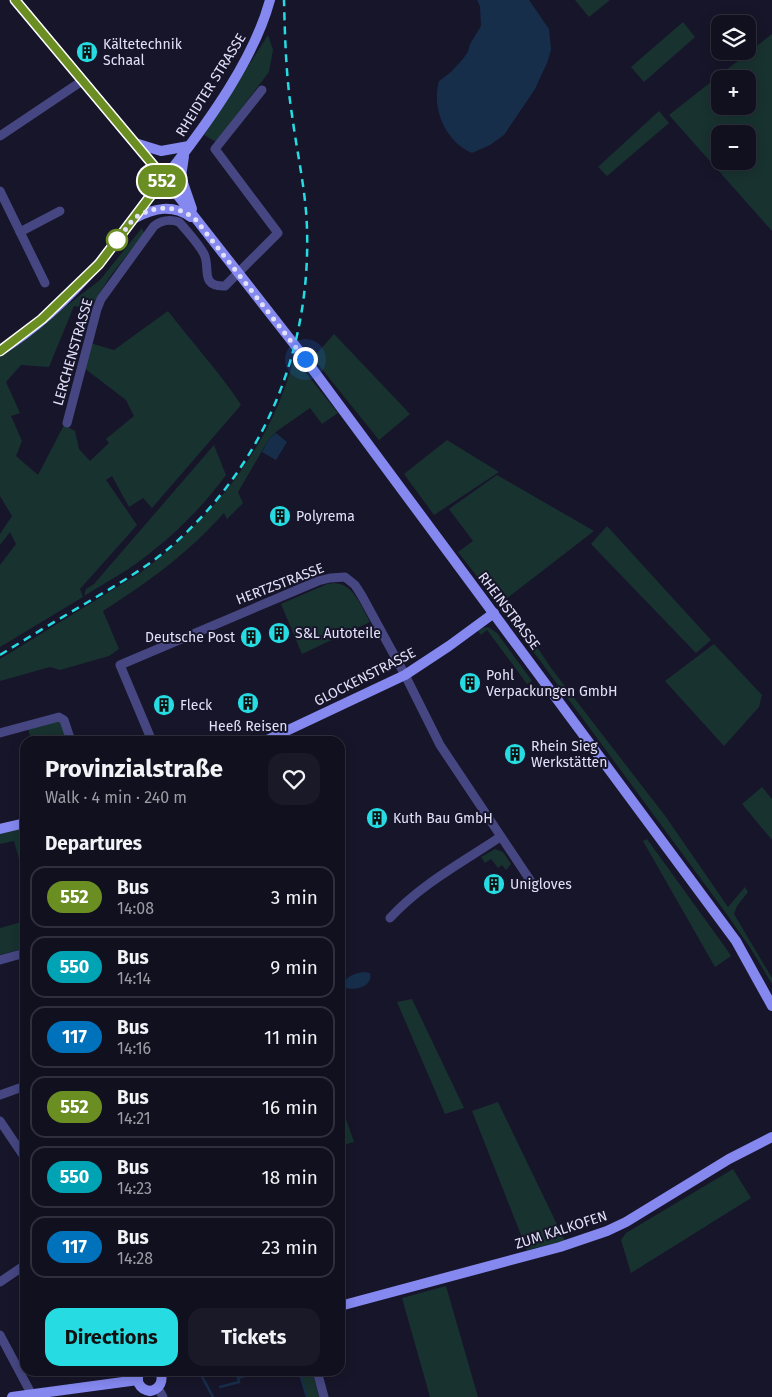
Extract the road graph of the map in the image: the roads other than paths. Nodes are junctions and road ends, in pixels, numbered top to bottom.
1 (15, 0) edge
2 (270, 0) edge
3 (82, 81) junction
4 (262, 90) dead end
5 (0, 136) edge
6 (134, 142) junction
7 (189, 146) junction
8 (164, 178) junction
9 (0, 192) edge
10 (60, 211) dead end
11 (134, 218) junction
12 (196, 220) junction
13 (20, 232) junction
14 (238, 273) junction
15 (45, 283) dead end
16 (0, 351) edge
17 (67, 423) dead end
18 (494, 613) junction
19 (405, 675) junction
20 (0, 733) edge
21 (69, 736) edge
22 (150, 736) edge
23 (277, 736) edge
24 (20, 824) edge
25 (0, 830) edge
26 (500, 837) junction
27 (536, 889) dead end
28 (390, 918) dead end
29 (20, 954) edge
30 (0, 960) edge
31 (772, 1006) edge
32 (20, 1088) edge
33 (0, 1095) edge
34 (0, 1120) edge
35 (772, 1137) edge
36 (20, 1150) edge
37 (20, 1268) edge
38 (0, 1282) edge
39 (345, 1305) edge
40 (0, 1335) edge
41 (20, 1372) edge
42 (22, 1376) edge
43 (139, 1376) edge
44 (161, 1376) edge
45 (318, 1376) edge
46 (160, 1392) edge
47 (32, 1395) junction
48 (12, 1397) edge
49 (324, 1397) edge

1 - 3 main road, RHEINSTRASSE
2 - 7 main road, RHEIDTER STRASSE
3 - 5 street
3 - 6 main road, RHEINSTRASSE
4 - 14 street
6 - 7 main road
6 - 8 main road, RHEINSTRASSE
7 - 8 main road, RHEIDTER STRASSE
7 - 12 main road
8 - 11 main road, RHEIDTER STRASSE
8 - 12 main road, RHEINSTRASSE
9 - 13 street
10 - 13 street
11 - 12 main road
11 - 16 main road, RHEIDTER STRASSE
12 - 14 main road, RHEINSTRASSE
13 - 15 street
14 - 17 street, LERCHENSTRASSE
14 - 18 main road, RHEINSTRASSE
18 - 19 main road, GLOCKENSTRASSE
18 - 31 main road, RHEINSTRASSE
19 - 22 street, HERTZSTRASSE
19 - 23 main road, GLOCKENSTRASSE
19 - 26 street, HERTZSTRASSE
20 - 21 street
24 - 25 main road
26 - 27 street, HERTZSTRASSE
26 - 28 street
29 - 30 street
32 - 33 street
34 - 36 street
35 - 39 main road, ZUM KALKOFEN
37 - 38 street
40 - 41 street
42 - 47 street
43 - 46 main road
43 - 47 main road
44 - 46 main road
45 - 49 street
47 - 48 main road

